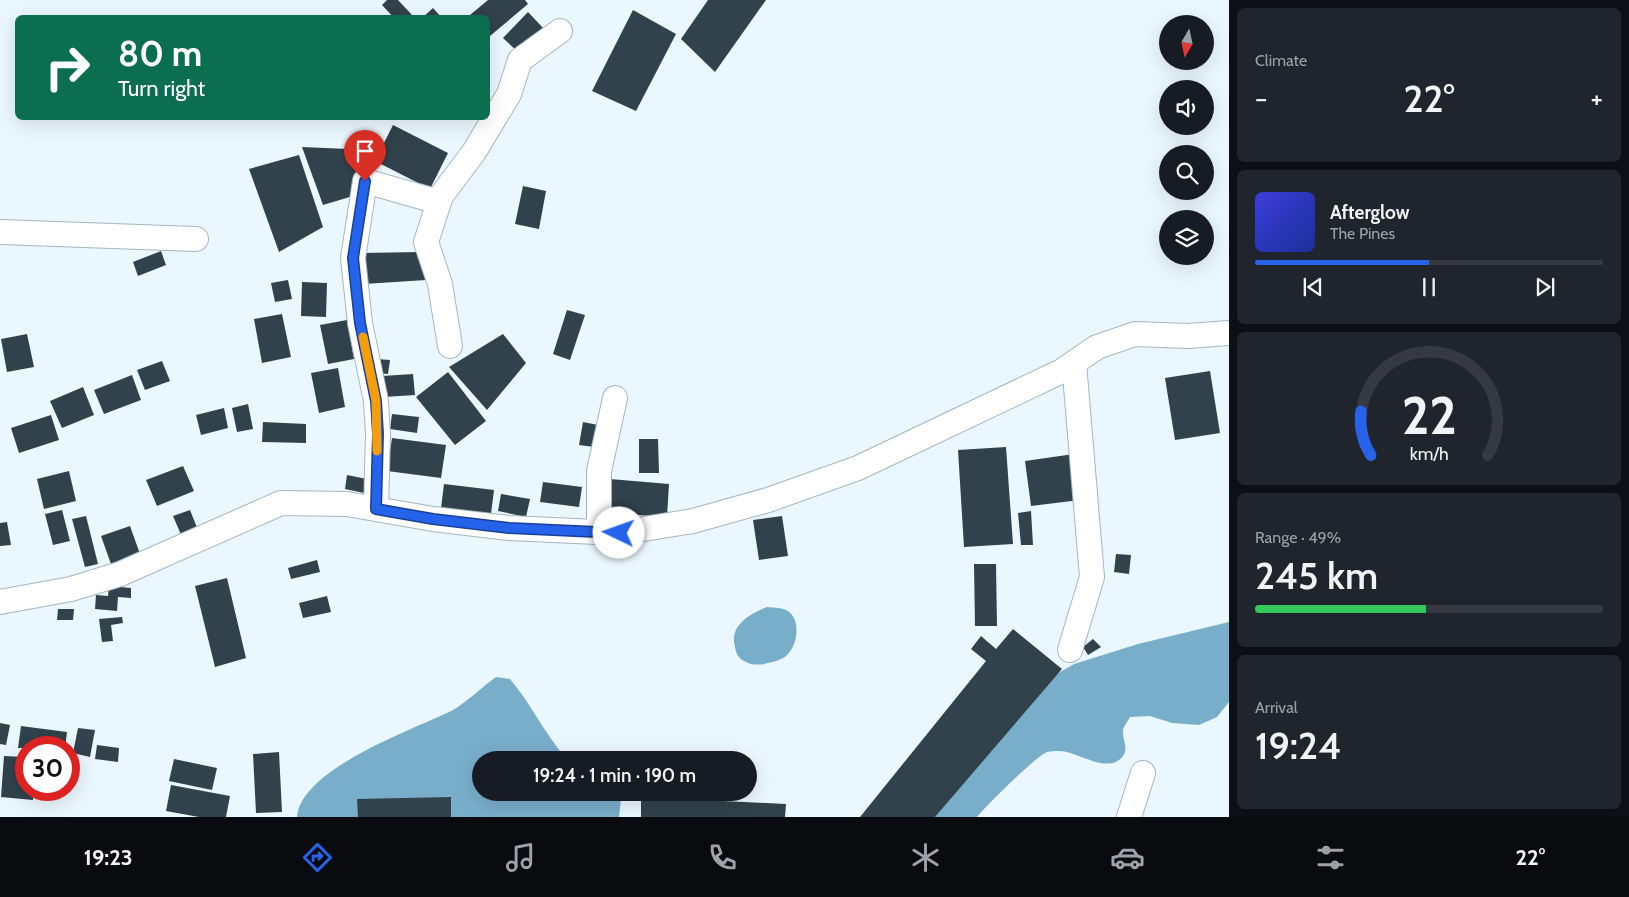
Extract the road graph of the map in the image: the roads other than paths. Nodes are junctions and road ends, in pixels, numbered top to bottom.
1 (560, 31) dead end
2 (439, 202) junction
3 (0, 232) edge
4 (196, 239) dead end
5 (1229, 334) edge
6 (450, 346) dead end
7 (1074, 364) junction
8 (615, 398) dead end
9 (376, 509) junction
10 (599, 532) junction
11 (0, 602) edge
12 (1070, 650) dead end
13 (1142, 773) dead end
14 (1129, 817) edge

1 - 2 street
2 - 6 street
2 - 9 street
3 - 4 street
5 - 7 street
7 - 10 street
7 - 12 street
8 - 10 street
9 - 10 street
9 - 11 street
13 - 14 street

